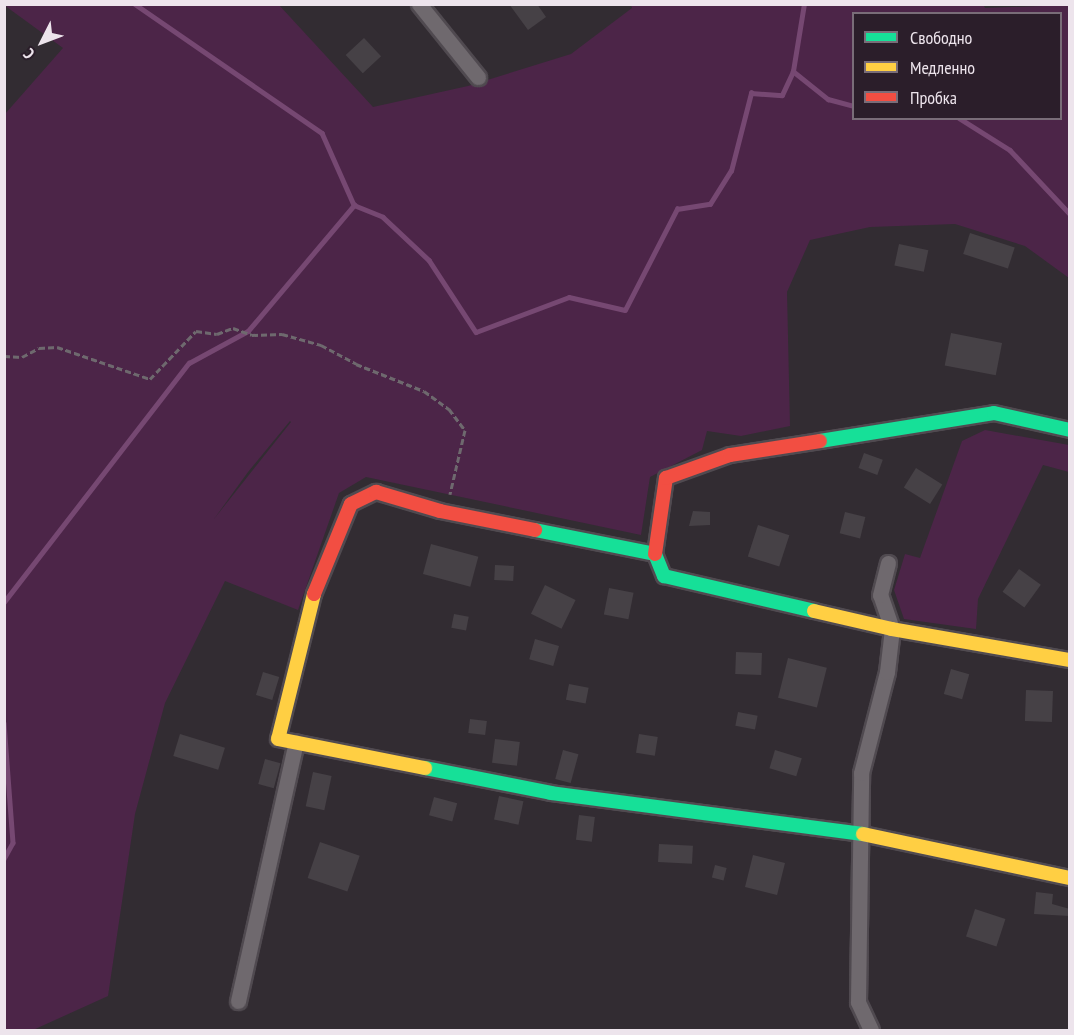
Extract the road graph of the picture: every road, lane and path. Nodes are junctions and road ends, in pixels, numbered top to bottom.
1 (419, 4) edge
2 (478, 77) dead end
3 (4, 356) edge
4 (1070, 430) edge
5 (440, 511) junction
6 (655, 554) junction
7 (888, 563) dead end
8 (892, 629) junction
9 (1070, 660) edge
10 (296, 742) junction
11 (861, 833) junction
12 (1070, 878) edge
13 (238, 1001) dead end
14 (872, 1030) edge

1 - 2 street
3 - 5 path
4 - 6 street
5 - 6 street
5 - 10 street
6 - 8 street
7 - 8 street
8 - 9 street
8 - 11 street
10 - 11 street
10 - 13 street
11 - 12 street
11 - 14 street

